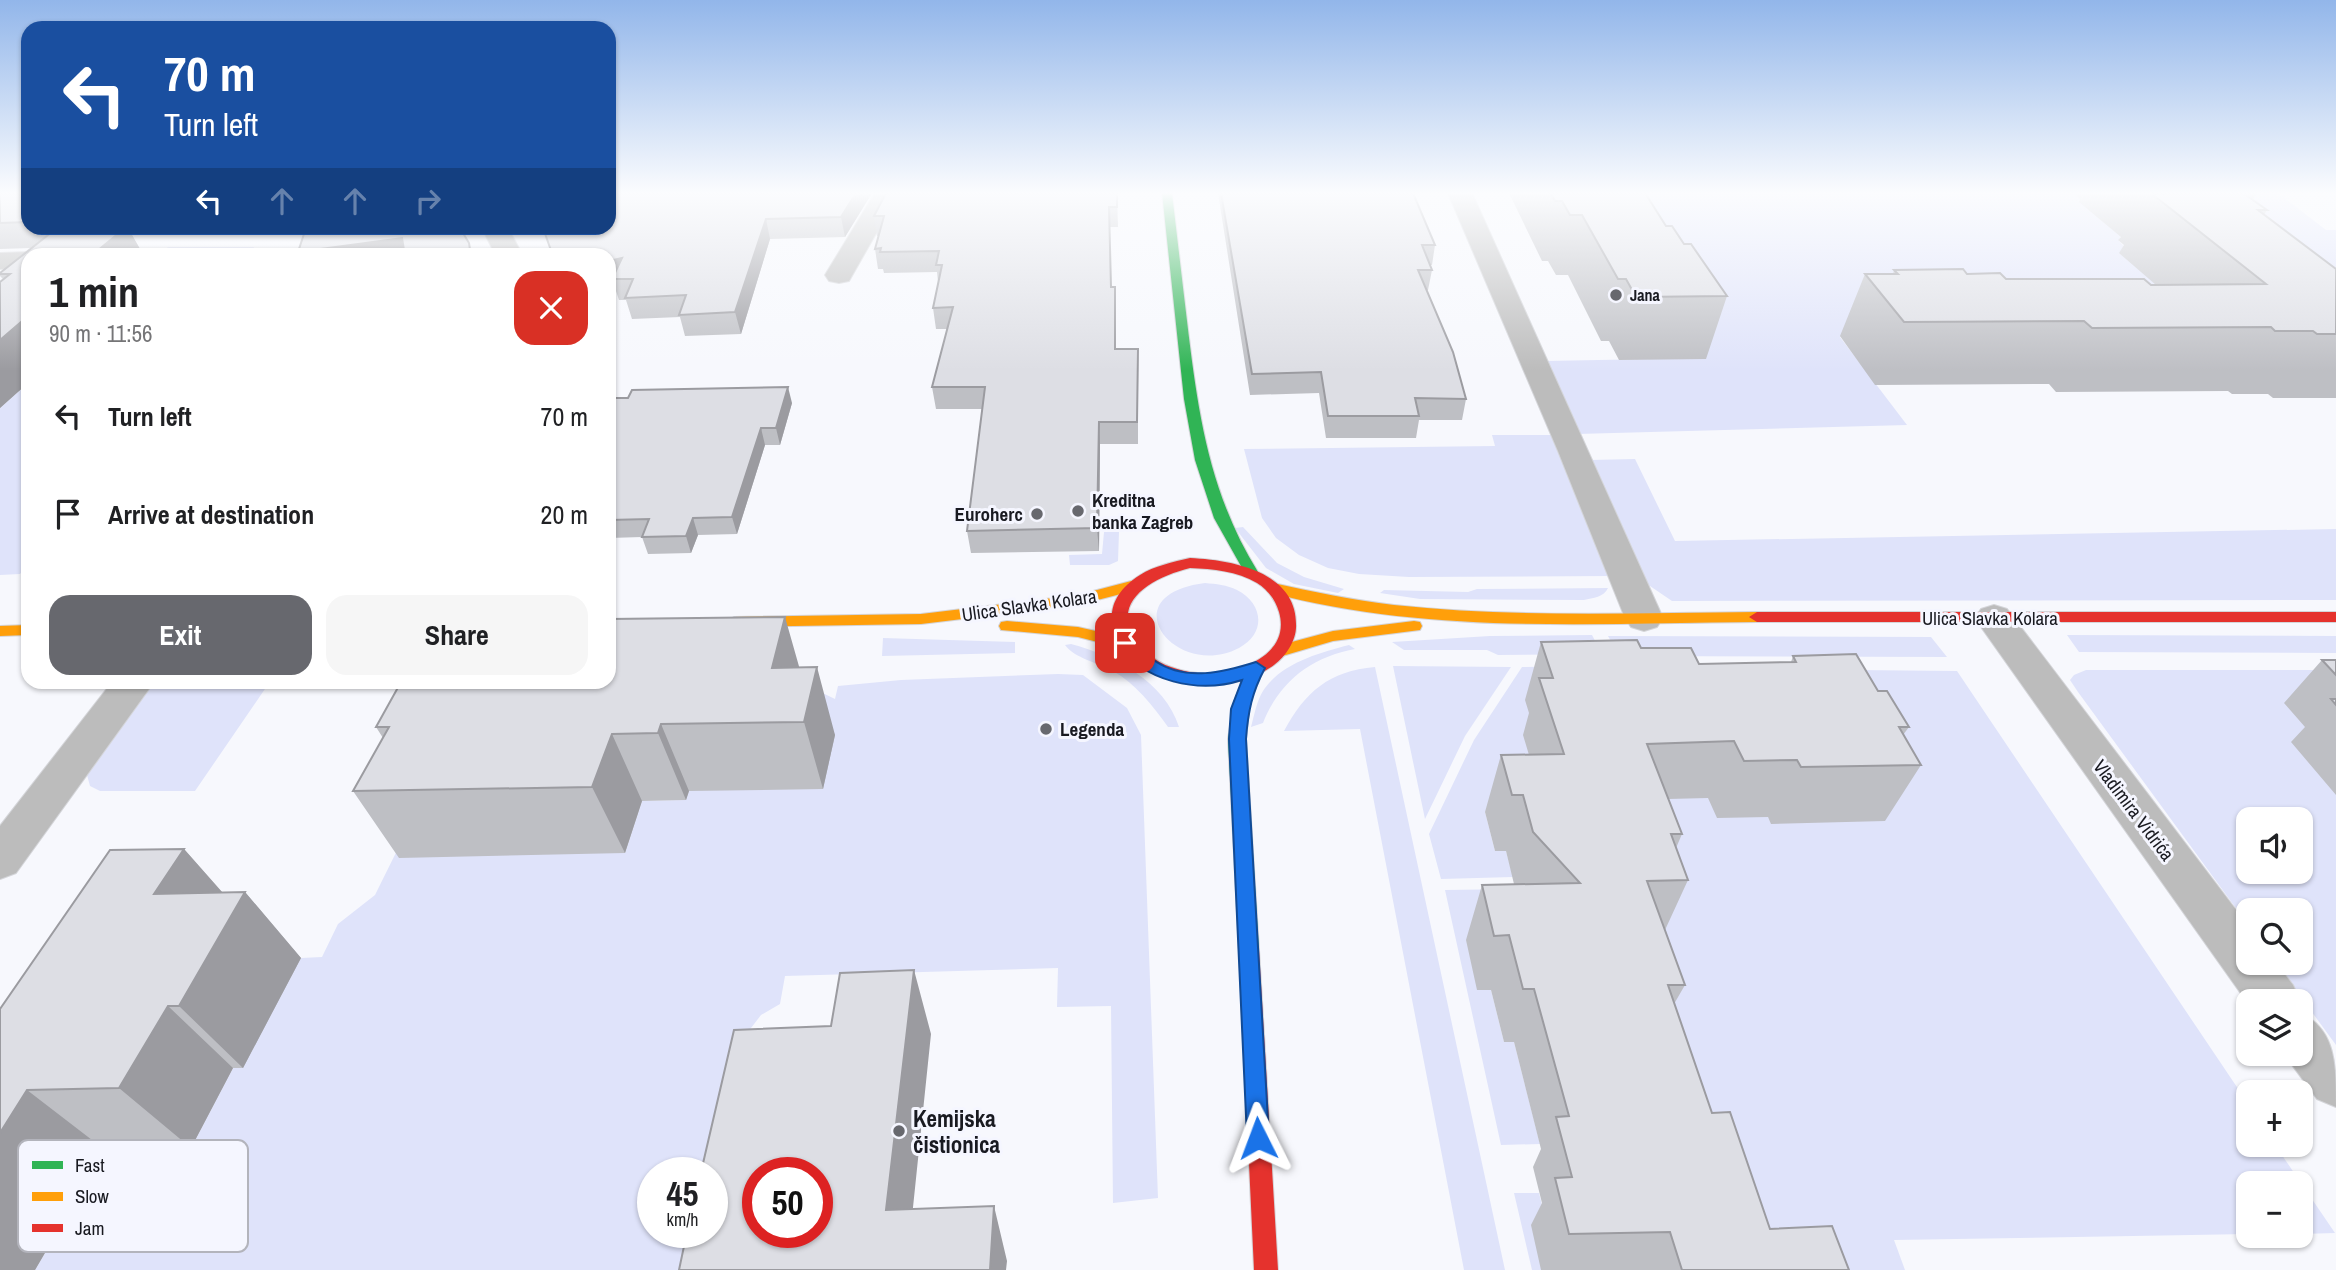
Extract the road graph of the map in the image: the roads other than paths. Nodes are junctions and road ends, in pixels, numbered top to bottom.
1 (852, 252) edge
2 (1174, 252) edge
3 (1486, 252) edge
4 (21, 260) edge
5 (0, 261) edge
6 (839, 275) dead end
7 (1251, 572) junction
8 (1135, 585) junction
9 (1273, 588) junction
10 (1478, 617) junction
11 (2336, 617) edge
12 (1644, 618) junction
13 (1994, 618) junction
14 (921, 619) junction
15 (718, 622) edge
16 (21, 630) edge
17 (0, 631) edge
18 (1125, 643) junction
19 (1279, 651) junction
20 (1256, 668) junction
21 (129, 689) edge
22 (0, 860) edge
23 (2267, 989) edge
24 (2313, 1052) edge
25 (2336, 1083) edge
26 (1266, 1270) edge

1 - 6 street
2 - 7 main road
3 - 12 street
4 - 5 street
7 - 8 main road
7 - 9 main road
8 - 14 main road, Ulica Slavka Kolara
8 - 18 main road
9 - 10 main road, Ulica Slavka Kolara
9 - 19 main road
10 - 12 main road, Ulica Slavka Kolara
10 - 19 main road, Ulica Slavka Kolara
11 - 13 main road, Ulica Slavka Kolara
12 - 13 main road, Ulica Slavka Kolara
13 - 23 street, Vladimira Vidrića
14 - 15 main road, Ulica Slavka Kolara
14 - 18 main road, Ulica Slavka Kolara
16 - 17 main road
18 - 20 main road
19 - 20 main road
20 - 26 main road
21 - 22 street
24 - 25 street

